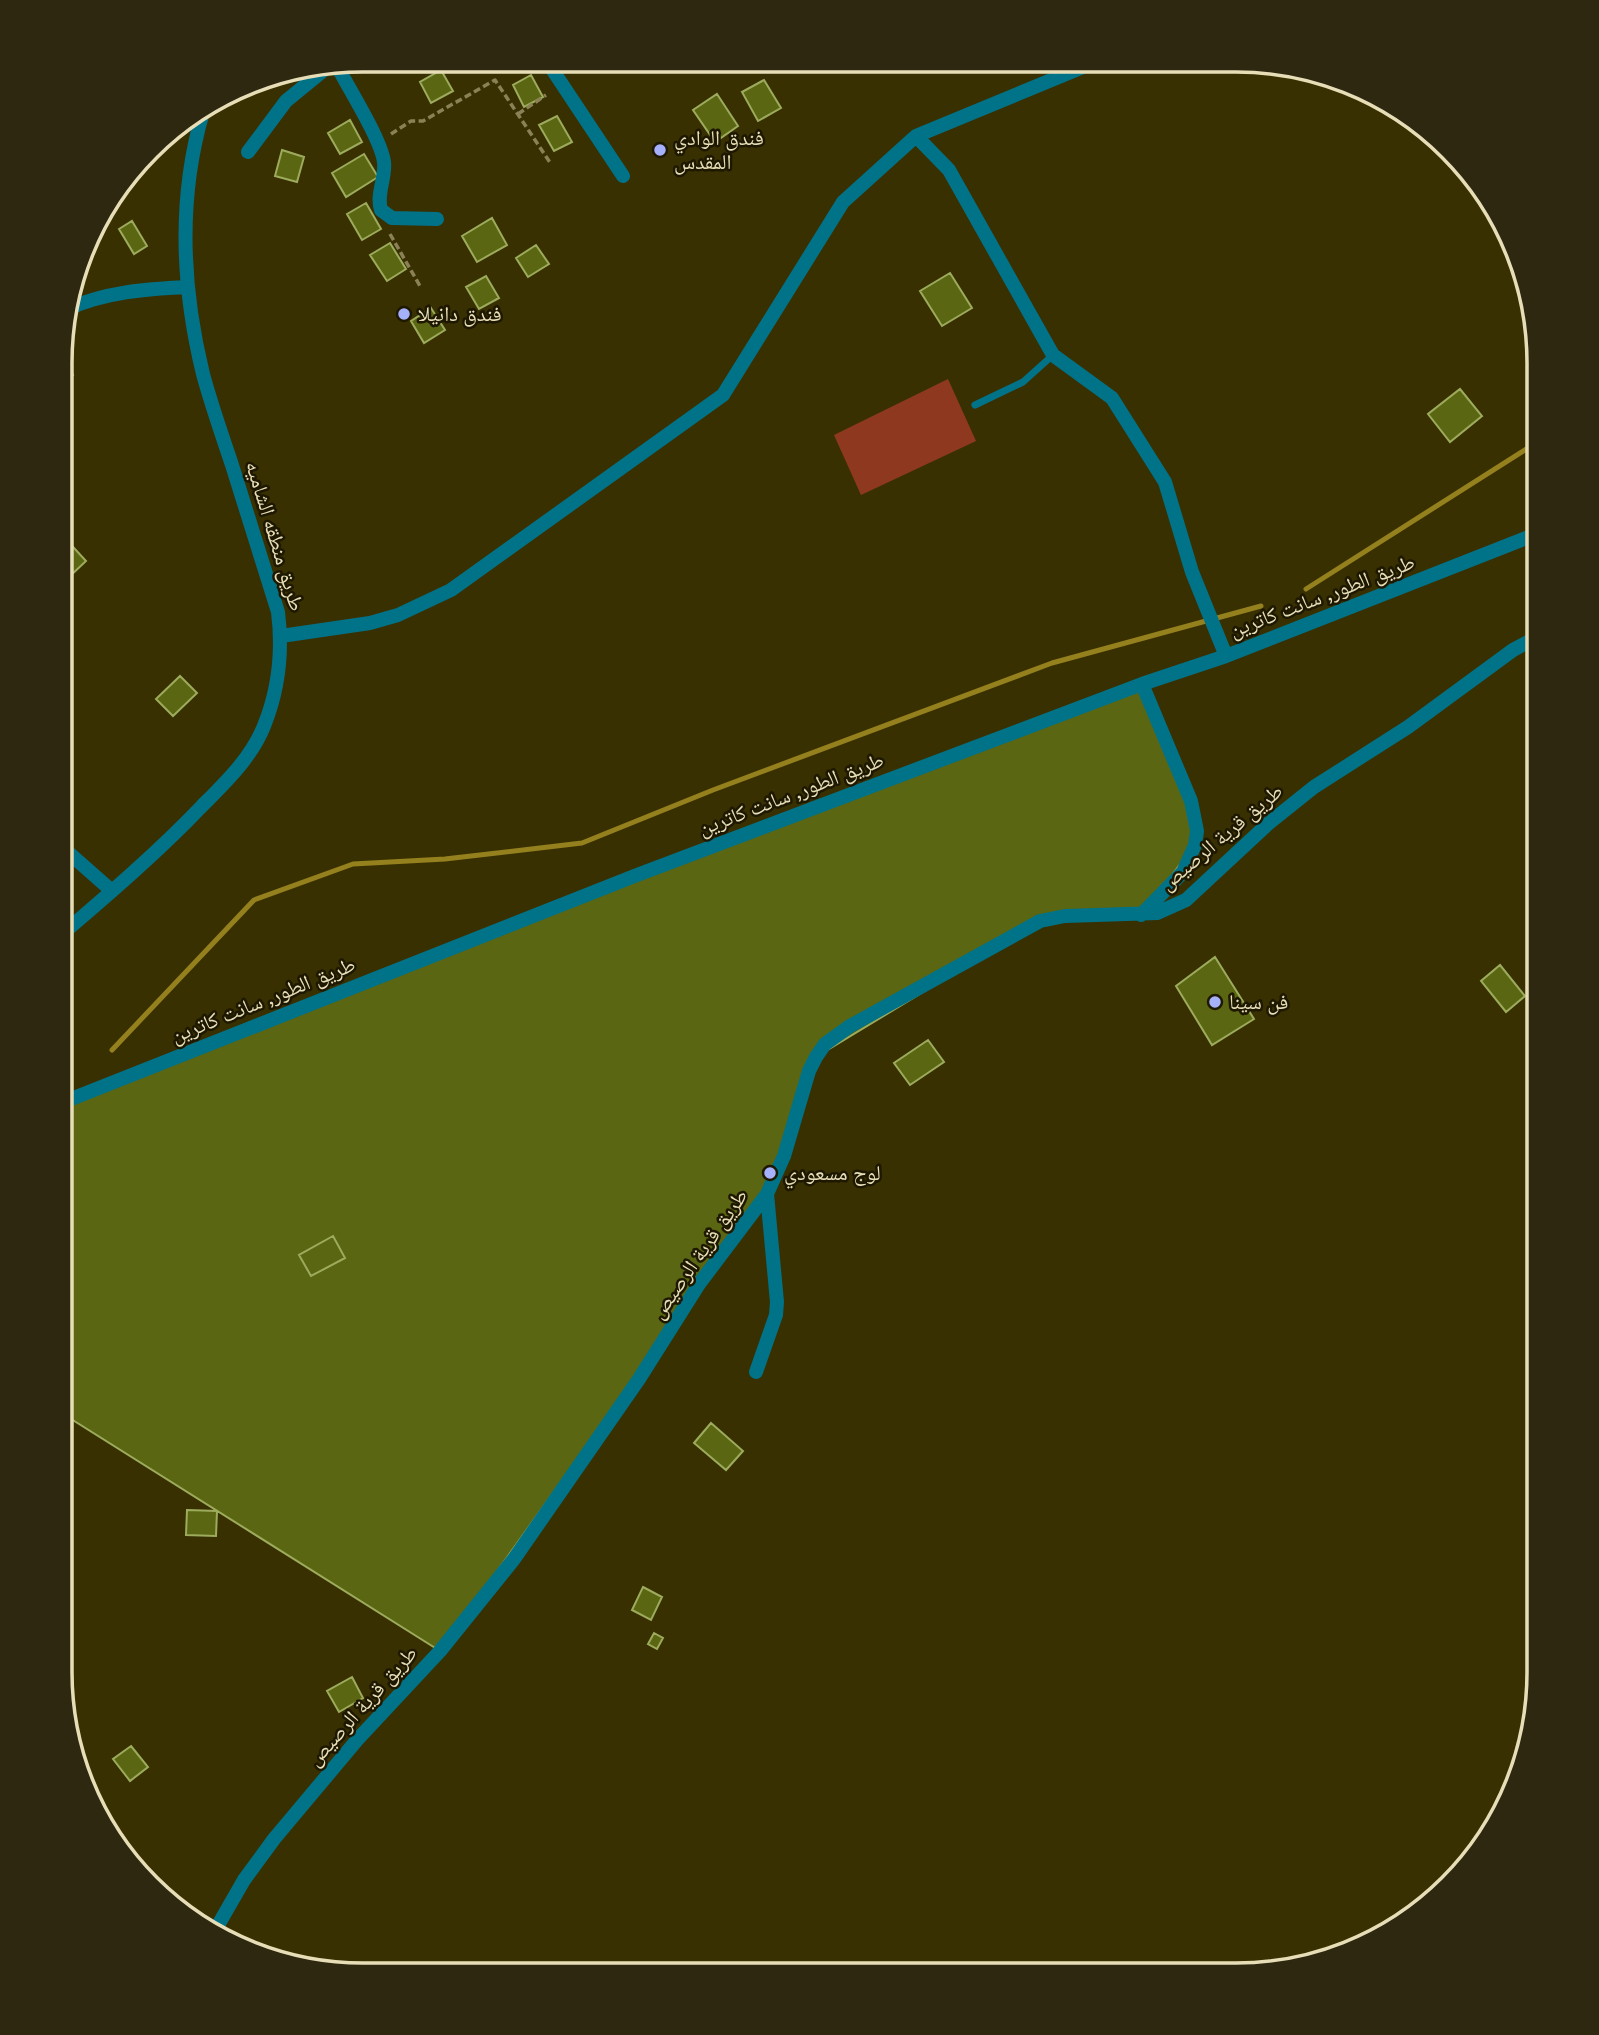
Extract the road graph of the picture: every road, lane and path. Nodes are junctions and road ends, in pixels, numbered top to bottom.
1 (341, 72) edge
2 (554, 72) edge
3 (1071, 72) edge
4 (305, 77) edge
5 (546, 95) dead end
6 (518, 114) junction
7 (201, 121) edge
8 (916, 136) junction
9 (377, 143) junction
10 (248, 152) dead end
11 (551, 164) dead end
12 (623, 176) dead end
13 (385, 215) junction
14 (436, 219) dead end
15 (420, 286) dead end
16 (187, 287) junction
17 (77, 305) edge
18 (1053, 355) junction
19 (975, 405) dead end
20 (1527, 538) edge
21 (281, 636) junction
22 (1527, 642) edge
23 (1226, 656) junction
24 (1142, 684) junction
25 (72, 856) edge
26 (112, 891) junction
27 (1141, 915) junction
28 (72, 926) edge
29 (72, 1099) edge
30 (767, 1194) junction
31 (756, 1372) dead end
32 (218, 1925) edge

1 - 9 street
2 - 12 street
3 - 8 street
4 - 10 street
5 - 6 path
6 - 9 path
6 - 11 path
7 - 16 street, طريق منطقه الشاميه
8 - 18 street
8 - 21 street
9 - 13 street
13 - 14 street
13 - 15 path
16 - 17 street
16 - 21 street, طريق منطقه الشاميه
18 - 19 lane
18 - 23 street
20 - 23 street, طريق الطور, سانت كاترين
21 - 26 street, طريق منطقه الشاميه
22 - 27 street, طريق قرية الرصيص
23 - 24 street, طريق الطور, سانت كاترين
24 - 27 street
24 - 29 street, طريق الطور, سانت كاترين
25 - 26 street
26 - 28 street, طريق منطقه الشاميه
27 - 30 street, طريق قرية الرصيص
30 - 31 street
30 - 32 street, طريق قرية الرصيص

